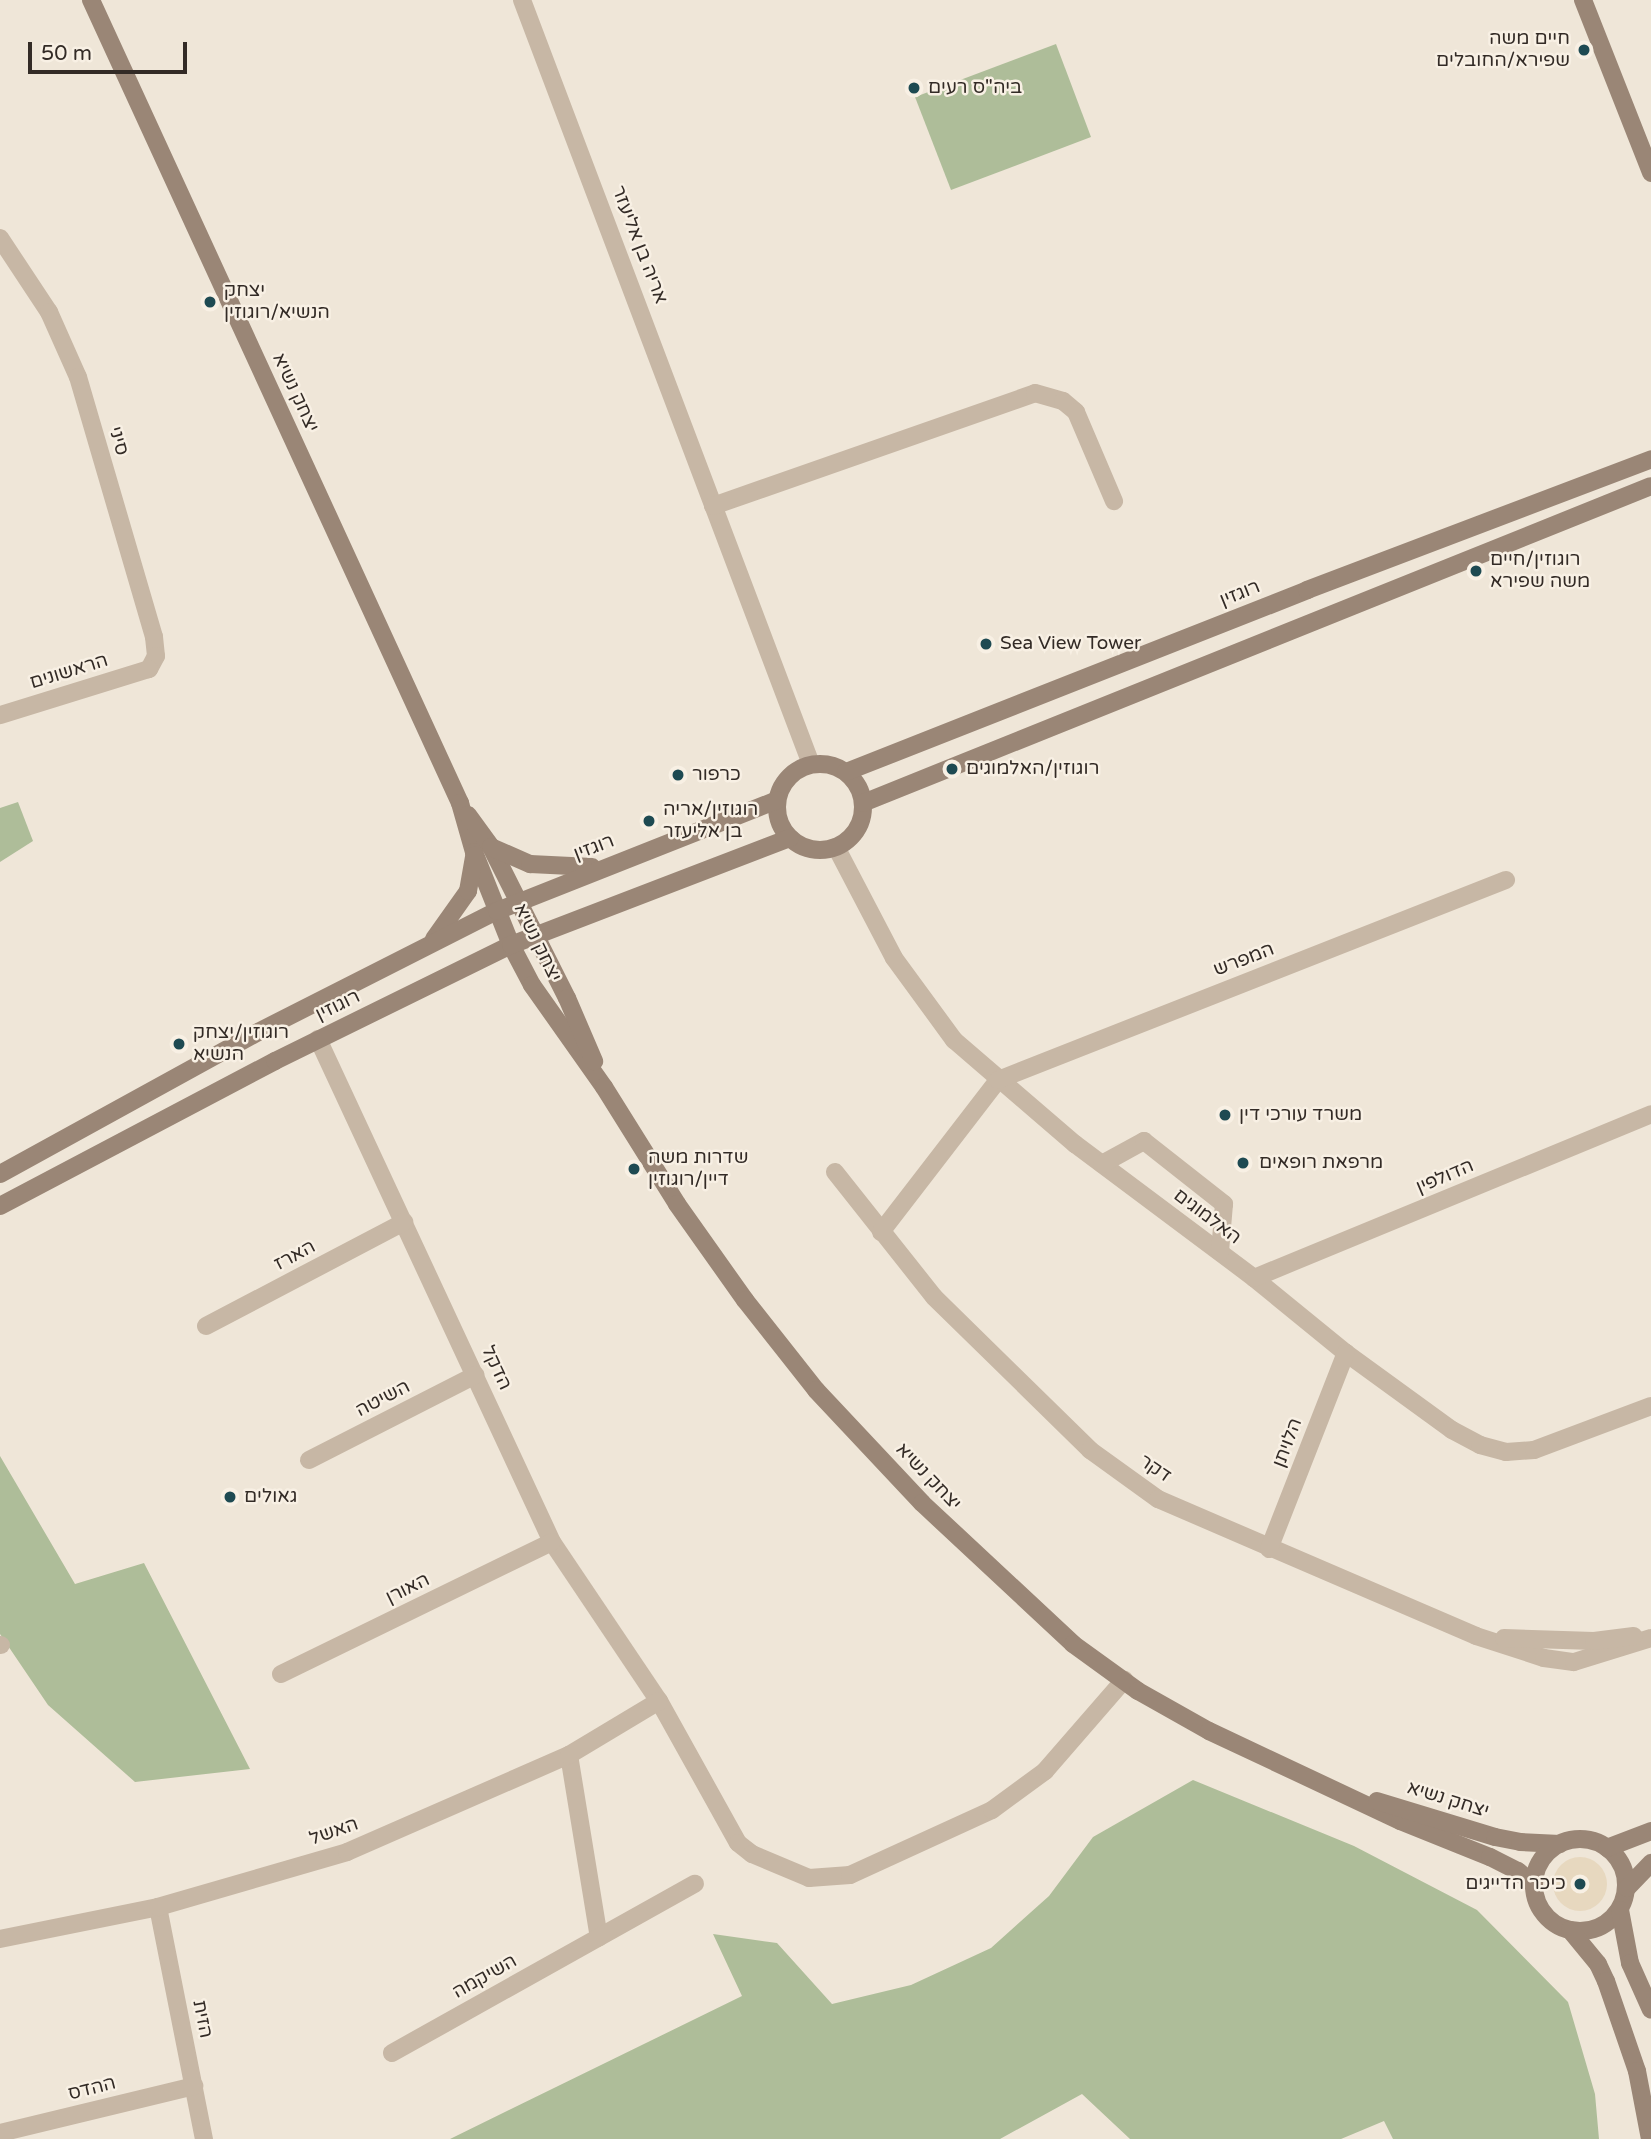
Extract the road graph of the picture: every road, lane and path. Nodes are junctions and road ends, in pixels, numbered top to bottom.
1 (91, 0) edge
2 (522, 0) edge
3 (1583, 0) edge
4 (1651, 173) edge
5 (0, 238) edge
6 (1651, 459) edge
7 (1651, 486) edge
8 (1114, 501) dead end
9 (713, 506) junction
10 (149, 669) joint
11 (0, 715) edge
12 (811, 764) junction
13 (846, 772) junction
14 (777, 800) junction
15 (863, 803) junction
16 (790, 838) junction
17 (836, 847) junction
18 (483, 850) junction
19 (603, 867) junction
20 (1506, 880) dead end
21 (518, 901) junction
22 (497, 911) junction
23 (535, 935) junction
24 (430, 944) junction
25 (511, 945) junction
26 (318, 1039) junction
27 (998, 1080) junction
28 (604, 1087) junction
29 (1651, 1114) edge
30 (1102, 1164) junction
31 (835, 1171) dead end
32 (0, 1174) edge
33 (0, 1206) edge
34 (404, 1222) junction
35 (881, 1232) junction
36 (1220, 1252) junction
37 (1254, 1278) junction
38 (206, 1326) dead end
39 (1346, 1353) junction
40 (476, 1375) junction
41 (1651, 1406) edge
42 (309, 1460) dead end
43 (552, 1542) junction
44 (1269, 1549) junction
45 (1651, 1636) edge
46 (281, 1674) dead end
47 (1124, 1680) junction
48 (659, 1701) junction
49 (569, 1755) junction
50 (1325, 1787) junction
51 (1651, 1831) edge
52 (1560, 1844) junction
53 (1607, 1848) junction
54 (1651, 1863) edge
55 (695, 1884) dead end
56 (1534, 1885) junction
57 (1627, 1888) junction
58 (158, 1907) junction
59 (1620, 1910) junction
60 (1570, 1930) junction
61 (599, 1938) junction
62 (0, 1939) edge
63 (1651, 2010) edge
64 (392, 2053) dead end
65 (194, 2086) junction
66 (0, 2133) edge
67 (204, 2139) edge
68 (1650, 2139) edge

1 - 18 main road, יצחק נשיא
2 - 9 street, אריה בן אליעזר
3 - 4 main road
5 - 10 street, סיני
6 - 13 main road, רוגזין
7 - 15 main road
8 - 9 street
9 - 12 street, אריה בן אליעזר
10 - 11 street, הראשונים
12 - 13 main road
12 - 14 main road
13 - 15 main road
14 - 16 main road
14 - 19 main road, רוגזין
15 - 17 main road
16 - 17 main road
16 - 23 main road
17 - 27 street, האלמוגים
18 - 19 main road
18 - 21 main road, יצחק נשיא
18 - 22 main road, יצחק נשיא
18 - 24 main road
19 - 21 main road, רוגזין
20 - 27 street, המפרש
21 - 22 main road, רוגזין
21 - 23 main road, יצחק נשיא
22 - 24 main road, רוגזין
22 - 25 main road, יצחק נשיא
23 - 25 main road
23 - 28 main road, יצחק נשיא
24 - 32 main road, רוגוזין
25 - 26 main road, רוגוזין
25 - 28 main road, יצחק נשיא
26 - 33 main road, רוגוזין
26 - 34 street, הדקל
27 - 30 street, האלמוגים
27 - 35 street
28 - 47 main road, יצחק נשיא
29 - 37 street, הדולפין
30 - 36 street, האלמוגים
30 - 36 street
31 - 35 street, דקר
34 - 38 street, הארז
34 - 40 street, הדקל
35 - 44 street, דקר
36 - 37 street, האלמוגים
37 - 39 street, האלמוגים
39 - 41 street, האלמוגים
39 - 44 street, הלויתן
40 - 42 street, השיטה
40 - 43 street, הדקל
43 - 46 street, האורן
43 - 48 street, הדקל
44 - 45 street, דקר
47 - 48 street, הדקל
47 - 50 main road, יצחק נשיא
48 - 49 street, האשל
49 - 58 street, האשל
49 - 61 street
50 - 52 main road, יצחק נשיא
50 - 56 main road, יצחק נשיא
51 - 53 main road
52 - 53 main road
52 - 56 main road
53 - 57 main road
54 - 57 main road
55 - 61 street, השיקמה
56 - 60 main road
57 - 59 main road
58 - 62 street, האשל
58 - 65 street, הזית
59 - 60 main road
59 - 63 main road
60 - 68 main road
61 - 64 street, השיקמה
65 - 66 street, ההדס
65 - 67 street, הזית

